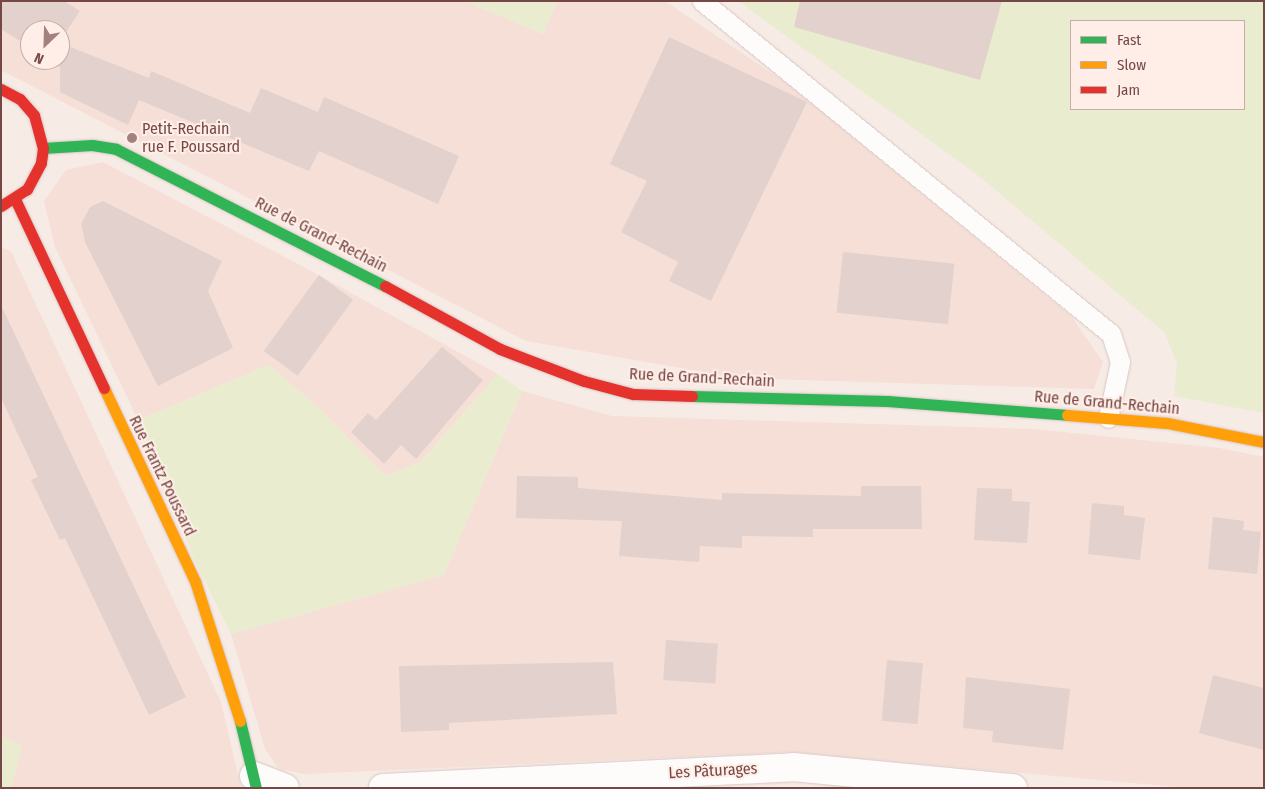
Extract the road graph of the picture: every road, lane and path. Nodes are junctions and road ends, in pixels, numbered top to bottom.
1 (702, 1) edge
2 (1, 89) edge
3 (43, 148) junction
4 (15, 199) junction
5 (1, 206) edge
6 (1108, 418) junction
7 (1264, 442) edge
8 (789, 778) edge
9 (255, 782) edge
10 (285, 788) edge
11 (383, 788) edge
12 (1012, 788) edge

1 - 6 lane
2 - 3 street
3 - 4 street
3 - 6 street, Rue de Grand-Rechain
4 - 5 street
4 - 9 street, Rue Frantz Poussard
6 - 7 street, Rue de Grand-Rechain
8 - 11 street, Les Pâturages
8 - 12 street, Les Pâturages
9 - 10 street

